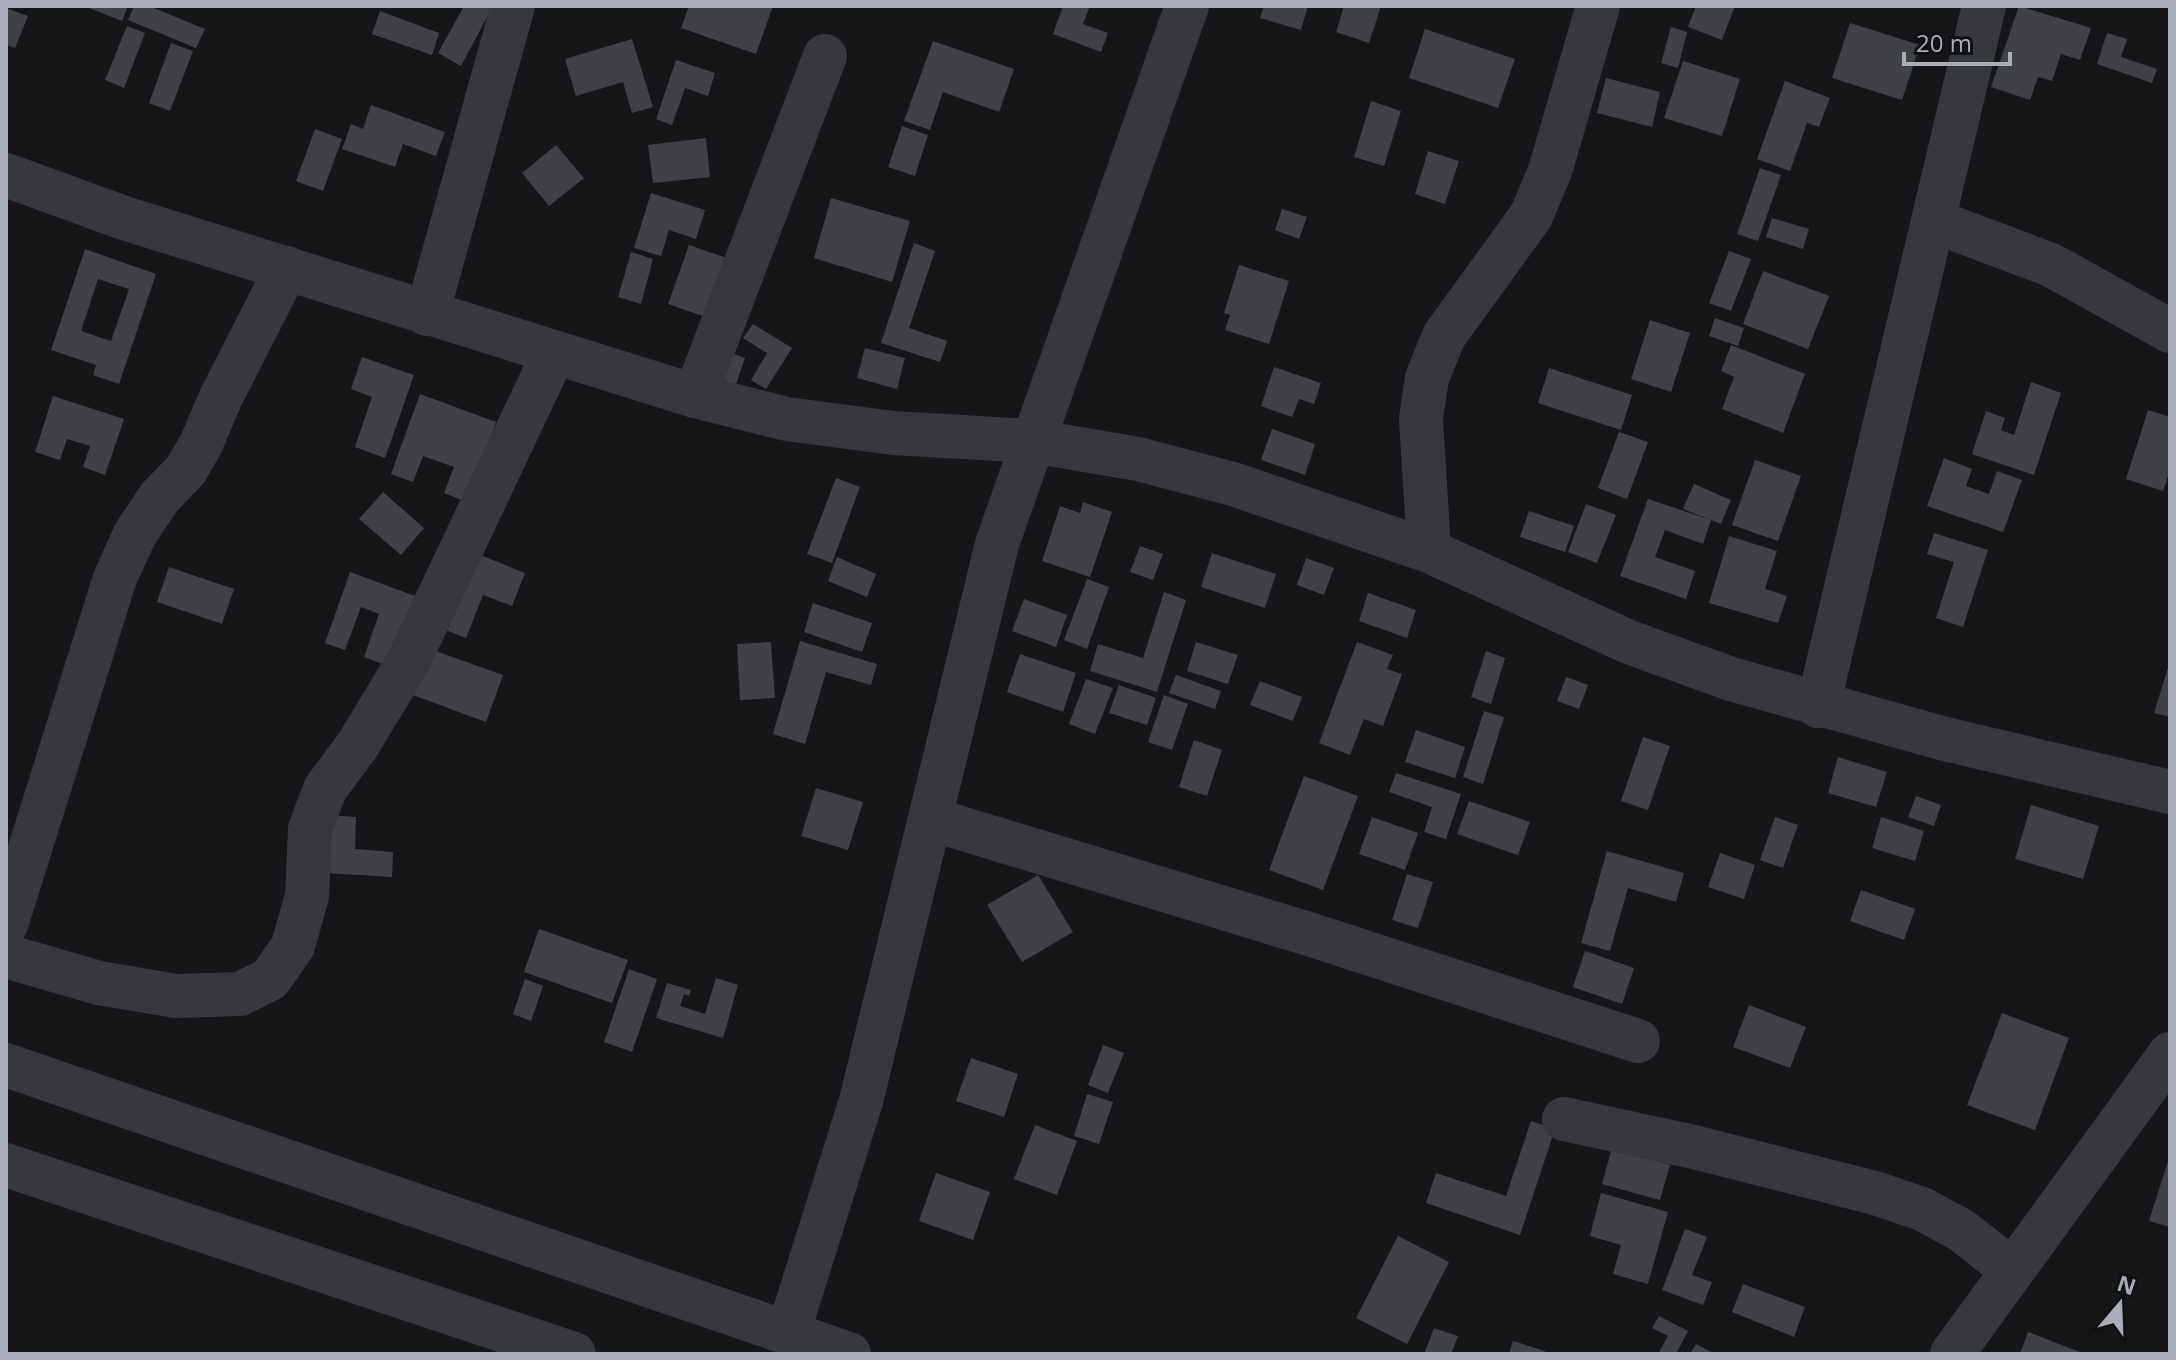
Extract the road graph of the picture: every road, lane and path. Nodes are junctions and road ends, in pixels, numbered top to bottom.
1 (513, 6) edge
2 (1187, 6) edge
3 (1598, 6) edge
4 (1984, 6) edge
5 (825, 56) dead end
6 (6, 175) edge
7 (1934, 221) junction
8 (287, 268) junction
9 (427, 314) junction
10 (2170, 331) edge
11 (553, 355) junction
12 (695, 396) junction
13 (1032, 441) junction
14 (1429, 551) junction
15 (1818, 706) junction
16 (2170, 792) edge
17 (931, 819) junction
18 (6, 925) edge
19 (6, 956) edge
20 (1638, 1041) dead end
21 (2170, 1054) edge
22 (6, 1065) edge
23 (1564, 1119) dead end
24 (6, 1165) edge
25 (2011, 1269) junction
26 (788, 1333) junction
27 (574, 1354) edge
28 (849, 1354) edge
29 (1952, 1354) edge

1 - 9 street
2 - 13 street
3 - 14 street
4 - 7 street
5 - 12 street
6 - 8 street
7 - 10 street
7 - 15 street
8 - 9 street
8 - 18 street
9 - 11 street
11 - 12 street
11 - 19 street
12 - 13 street
13 - 14 street
13 - 17 street
14 - 15 street
15 - 16 street
17 - 20 street
17 - 26 street
21 - 25 street
22 - 26 street
23 - 25 street
24 - 27 street
25 - 29 street
26 - 28 street

